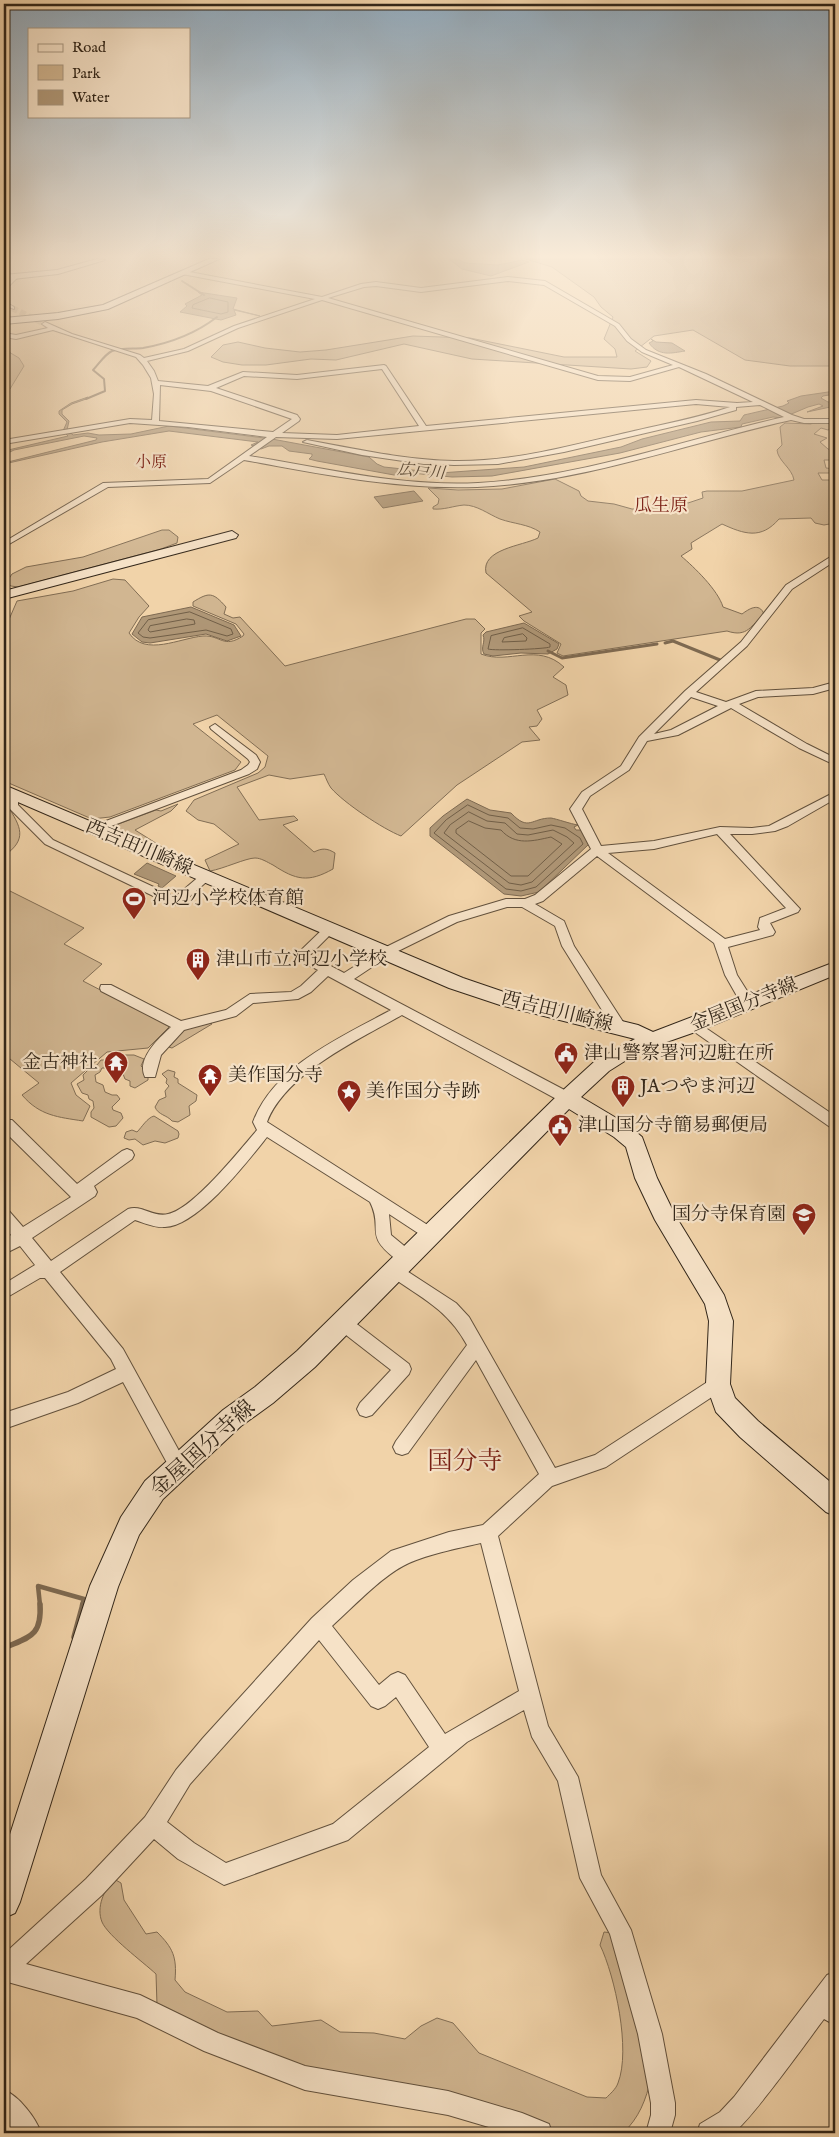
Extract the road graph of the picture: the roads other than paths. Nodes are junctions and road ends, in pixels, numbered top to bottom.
1 (148, 359) edge
2 (528, 359) edge
3 (665, 359) edge
4 (143, 360) joint
5 (680, 365) junction
6 (156, 383) junction
7 (210, 388) junction
8 (761, 402) junction
9 (737, 405) junction
10 (825, 412) dead end
11 (792, 418) junction
12 (835, 420) edge
13 (155, 422) junction
14 (424, 428) junction
15 (272, 436) junction
16 (4, 442) edge
17 (248, 455) junction
18 (232, 535) dead end
19 (4, 545) edge
20 (835, 557) edge
21 (4, 595) edge
22 (835, 685) edge
23 (689, 693) junction
24 (729, 704) junction
25 (215, 727) dead end
26 (643, 739) junction
27 (835, 762) edge
28 (9, 792) edge
29 (835, 795) edge
30 (94, 829) junction
31 (720, 830) junction
32 (597, 850) junction
33 (206, 877) junction
34 (524, 903) junction
35 (330, 929) junction
36 (722, 944) junction
37 (386, 952) junction
38 (835, 968) edge
39 (326, 970) junction
40 (344, 979) junction
41 (106, 988) dead end
42 (747, 1002) junction
43 (401, 1010) junction
44 (694, 1025) junction
45 (180, 1026) junction
46 (620, 1028) junction
47 (652, 1040) junction
48 (150, 1074) dead end
49 (566, 1098) junction
50 (835, 1123) edge
51 (4, 1126) edge
52 (266, 1129) junction
53 (127, 1155) dead end
54 (375, 1197) junction
55 (82, 1198) junction
56 (4, 1215) edge
57 (432, 1235) junction
58 (22, 1237) junction
59 (4, 1248) edge
60 (402, 1265) junction
61 (50, 1271) junction
62 (4, 1292) edge
63 (342, 1323) junction
64 (477, 1345) junction
65 (127, 1372) junction
66 (718, 1384) junction
67 (366, 1409) dead end
68 (4, 1421) edge
69 (402, 1447) dead end
70 (178, 1466) junction
71 (551, 1478) junction
72 (835, 1502) edge
73 (488, 1532) junction
74 (319, 1625) junction
75 (530, 1695) junction
76 (443, 1749) junction
77 (153, 1825) junction
78 (4, 1902) edge
79 (4, 1970) edge
80 (835, 1983) edge
81 (828, 2008) edge
82 (4, 2102) edge
83 (29, 2133) edge
84 (540, 2133) edge
85 (658, 2133) edge
86 (709, 2133) edge

1 - 4 street
2 - 5 street
3 - 5 street
4 - 6 street
5 - 8 street
6 - 7 street
6 - 13 street
7 - 14 street
7 - 15 street
8 - 9 street
8 - 11 street
9 - 14 street
9 - 15 street
10 - 11 street
11 - 12 street
11 - 17 street
13 - 15 street
13 - 16 street
14 - 15 street
15 - 17 street
17 - 19 street
18 - 21 main road
20 - 23 street
22 - 24 street
23 - 24 street
23 - 26 street
24 - 26 street
24 - 27 street
25 - 30 street
26 - 32 street
28 - 30 main road, 西吉田川崎線
28 - 33 street
29 - 31 street
30 - 33 main road, 西吉田川崎線
31 - 32 street
31 - 36 street
32 - 34 street
32 - 36 street
33 - 35 main road, 西吉田川崎線
34 - 37 street
34 - 46 street
35 - 37 main road, 西吉田川崎線
35 - 39 street
36 - 42 street
37 - 40 street
37 - 46 main road, 西吉田川崎線
38 - 42 main road, 金屋国分寺線
39 - 40 street
39 - 45 street
40 - 43 street
41 - 45 street
42 - 44 main road, 金屋国分寺線
43 - 49 street
43 - 52 street
44 - 47 main road, 金屋国分寺線
44 - 50 street
45 - 48 street
46 - 47 main road, 西吉田川崎線
47 - 49 main road, 西吉田川崎線
49 - 57 main road, 金屋国分寺線
49 - 66 main road
51 - 55 street
52 - 54 street
52 - 61 street
53 - 55 street
54 - 57 street
54 - 60 street
55 - 58 street
56 - 58 street
57 - 60 main road, 金屋国分寺線
58 - 59 street
58 - 61 street
60 - 63 main road, 金屋国分寺線
60 - 64 street
61 - 62 street
61 - 65 street
63 - 67 street
63 - 70 main road, 金屋国分寺線
64 - 69 street
64 - 71 street
65 - 68 street
65 - 70 street
66 - 71 street
66 - 72 main road
70 - 78 main road, 金屋国分寺線
71 - 73 street
73 - 74 street
73 - 75 street
74 - 76 street
74 - 77 street
75 - 76 street
75 - 85 street
76 - 77 street
77 - 79 street
79 - 84 street
80 - 81 street
81 - 86 street
82 - 83 street

